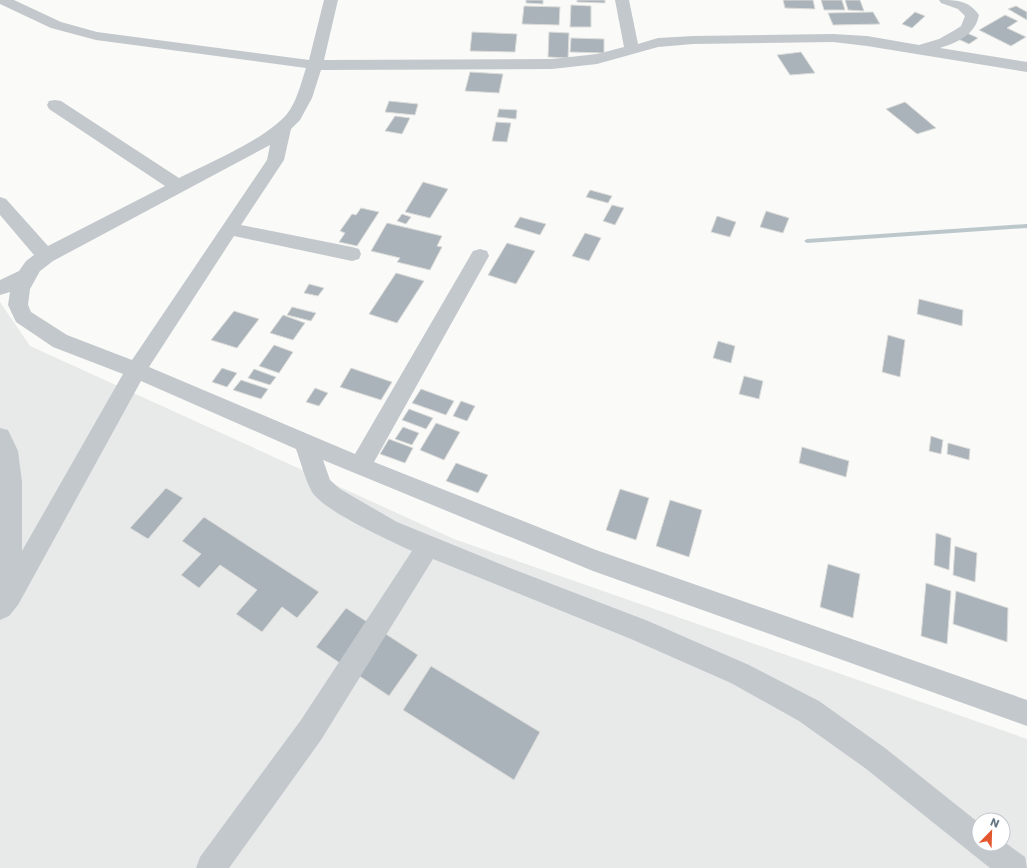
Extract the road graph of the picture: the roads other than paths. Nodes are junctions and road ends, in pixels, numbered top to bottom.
1 (3, 0) edge
2 (331, 0) edge
3 (622, 0) edge
4 (946, 0) edge
5 (632, 49) junction
6 (920, 50) junction
7 (315, 65) junction
8 (1027, 67) edge
9 (55, 105) dead end
10 (283, 127) junction
11 (178, 186) junction
12 (0, 203) edge
13 (229, 229) junction
14 (352, 254) dead end
15 (46, 256) junction
16 (480, 256) dead end
17 (26, 276) junction
18 (0, 288) edge
19 (136, 370) junction
20 (0, 437) edge
21 (305, 442) junction
22 (360, 466) junction
23 (428, 546) junction
24 (4, 603) edge
25 (1027, 713) edge
26 (971, 835) edge
27 (993, 852) edge
28 (210, 868) edge
29 (1014, 868) edge

1 - 7 street
2 - 7 street
3 - 5 street
4 - 6 street
5 - 6 street
5 - 7 street
6 - 8 street
7 - 10 street
9 - 11 street
10 - 11 street
10 - 13 street
11 - 15 street
12 - 15 street
13 - 14 street
13 - 19 street
15 - 17 street
16 - 22 street
17 - 18 street
17 - 19 street
19 - 21 street
19 - 24 street
20 - 24 street
21 - 22 street
21 - 23 street
22 - 25 street
23 - 26 street
23 - 28 street
27 - 29 street

